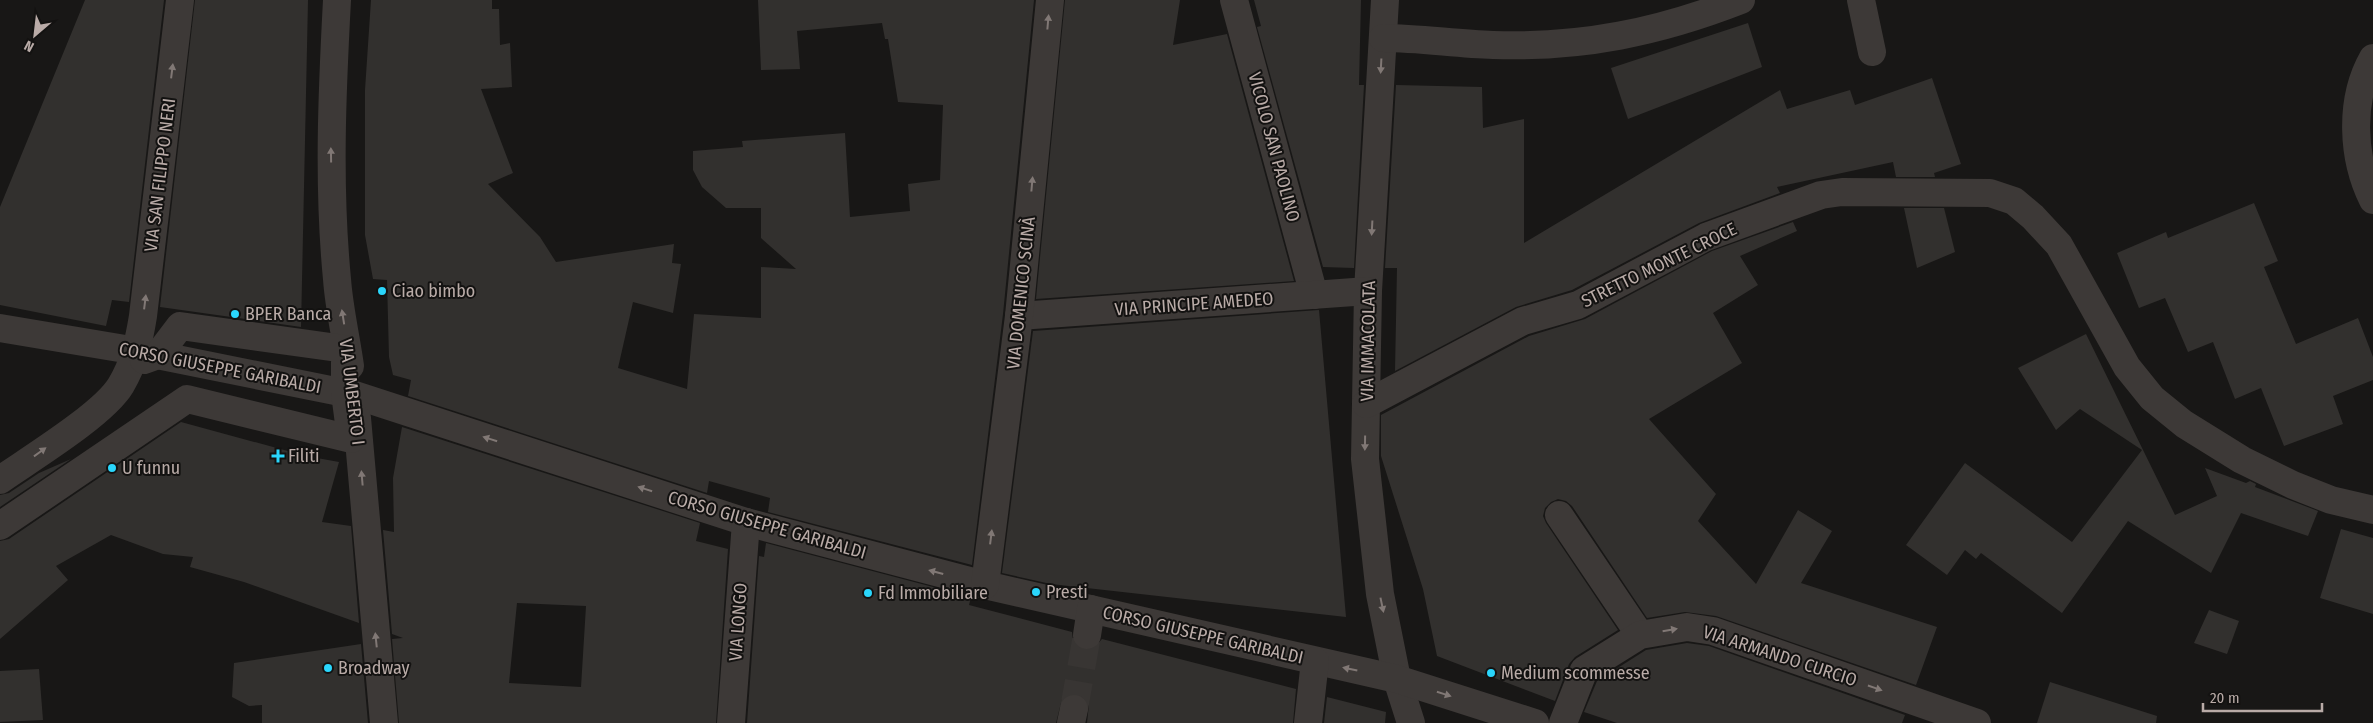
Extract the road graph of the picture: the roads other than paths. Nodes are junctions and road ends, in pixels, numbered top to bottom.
1 (180, 0) edge
2 (337, 0) edge
3 (1050, 0) edge
4 (1234, 0) edge
5 (1385, 0) edge
6 (1741, 0) edge
7 (1861, 0) edge
8 (1383, 38) junction
9 (1872, 52) dead end
10 (2373, 58) edge
11 (2373, 200) edge
12 (1368, 291) junction
13 (1314, 295) junction
14 (1019, 316) junction
15 (0, 328) edge
16 (0, 341) edge
17 (142, 356) junction
18 (350, 394) junction
19 (1366, 404) junction
20 (0, 480) edge
21 (2373, 510) edge
22 (1559, 515) dead end
23 (746, 522) junction
24 (0, 526) edge
25 (985, 585) junction
26 (1091, 609) junction
27 (1640, 635) junction
28 (1087, 636) tunnel mouth
29 (1315, 661) junction
30 (1397, 680) junction
31 (384, 723) edge
32 (731, 723) edge
33 (1308, 723) edge
34 (1411, 723) edge
35 (1535, 723) edge
36 (1563, 723) edge
37 (1977, 723) edge

17 -> 1 street, VIA SAN FILIPPO NERI
18 -> 2 street, VIA UMBERTO I
14 -> 3 street, VIA DOMENICO SCINÀ
4 - 13 street, VICOLO SAN PAOLINO
5 - 8 street, VIA IMMACOLATA
6 - 8 street
7 - 9 street
8 -> 12 street, VIA IMMACOLATA
10 - 11 street
12 - 13 street, VIA PRINCIPE AMEDEO
12 - 19 street, VIA IMMACOLATA
13 - 14 street, VIA PRINCIPE AMEDEO
25 -> 14 street, VIA DOMENICO SCINÀ
15 - 17 street, CORSO GIUSEPPE GARIBALDI
16 - 17 street
17 - 18 street, CORSO GIUSEPPE GARIBALDI
17 - 18 street
20 -> 17 street
23 -> 18 street, CORSO GIUSEPPE GARIBALDI
18 - 24 street
31 -> 18 street, VIA UMBERTO I
19 - 21 street, STRETTO MONTE CROCE
19 -> 30 street, VIA IMMACOLATA
22 - 27 street
25 -> 23 street, CORSO GIUSEPPE GARIBALDI
23 - 32 street, VIA LONGO
25 - 26 street, CORSO GIUSEPPE GARIBALDI
26 - 28 street
26 - 29 street, CORSO GIUSEPPE GARIBALDI
27 - 36 street, VIA ARMANDO CURCIO
27 -> 37 street, VIA ARMANDO CURCIO
30 -> 29 street, CORSO GIUSEPPE GARIBALDI
29 - 33 street
30 - 34 street, VIA IMMACOLATA
30 -> 35 street, CORSO GIUSEPPE GARIBALDI

